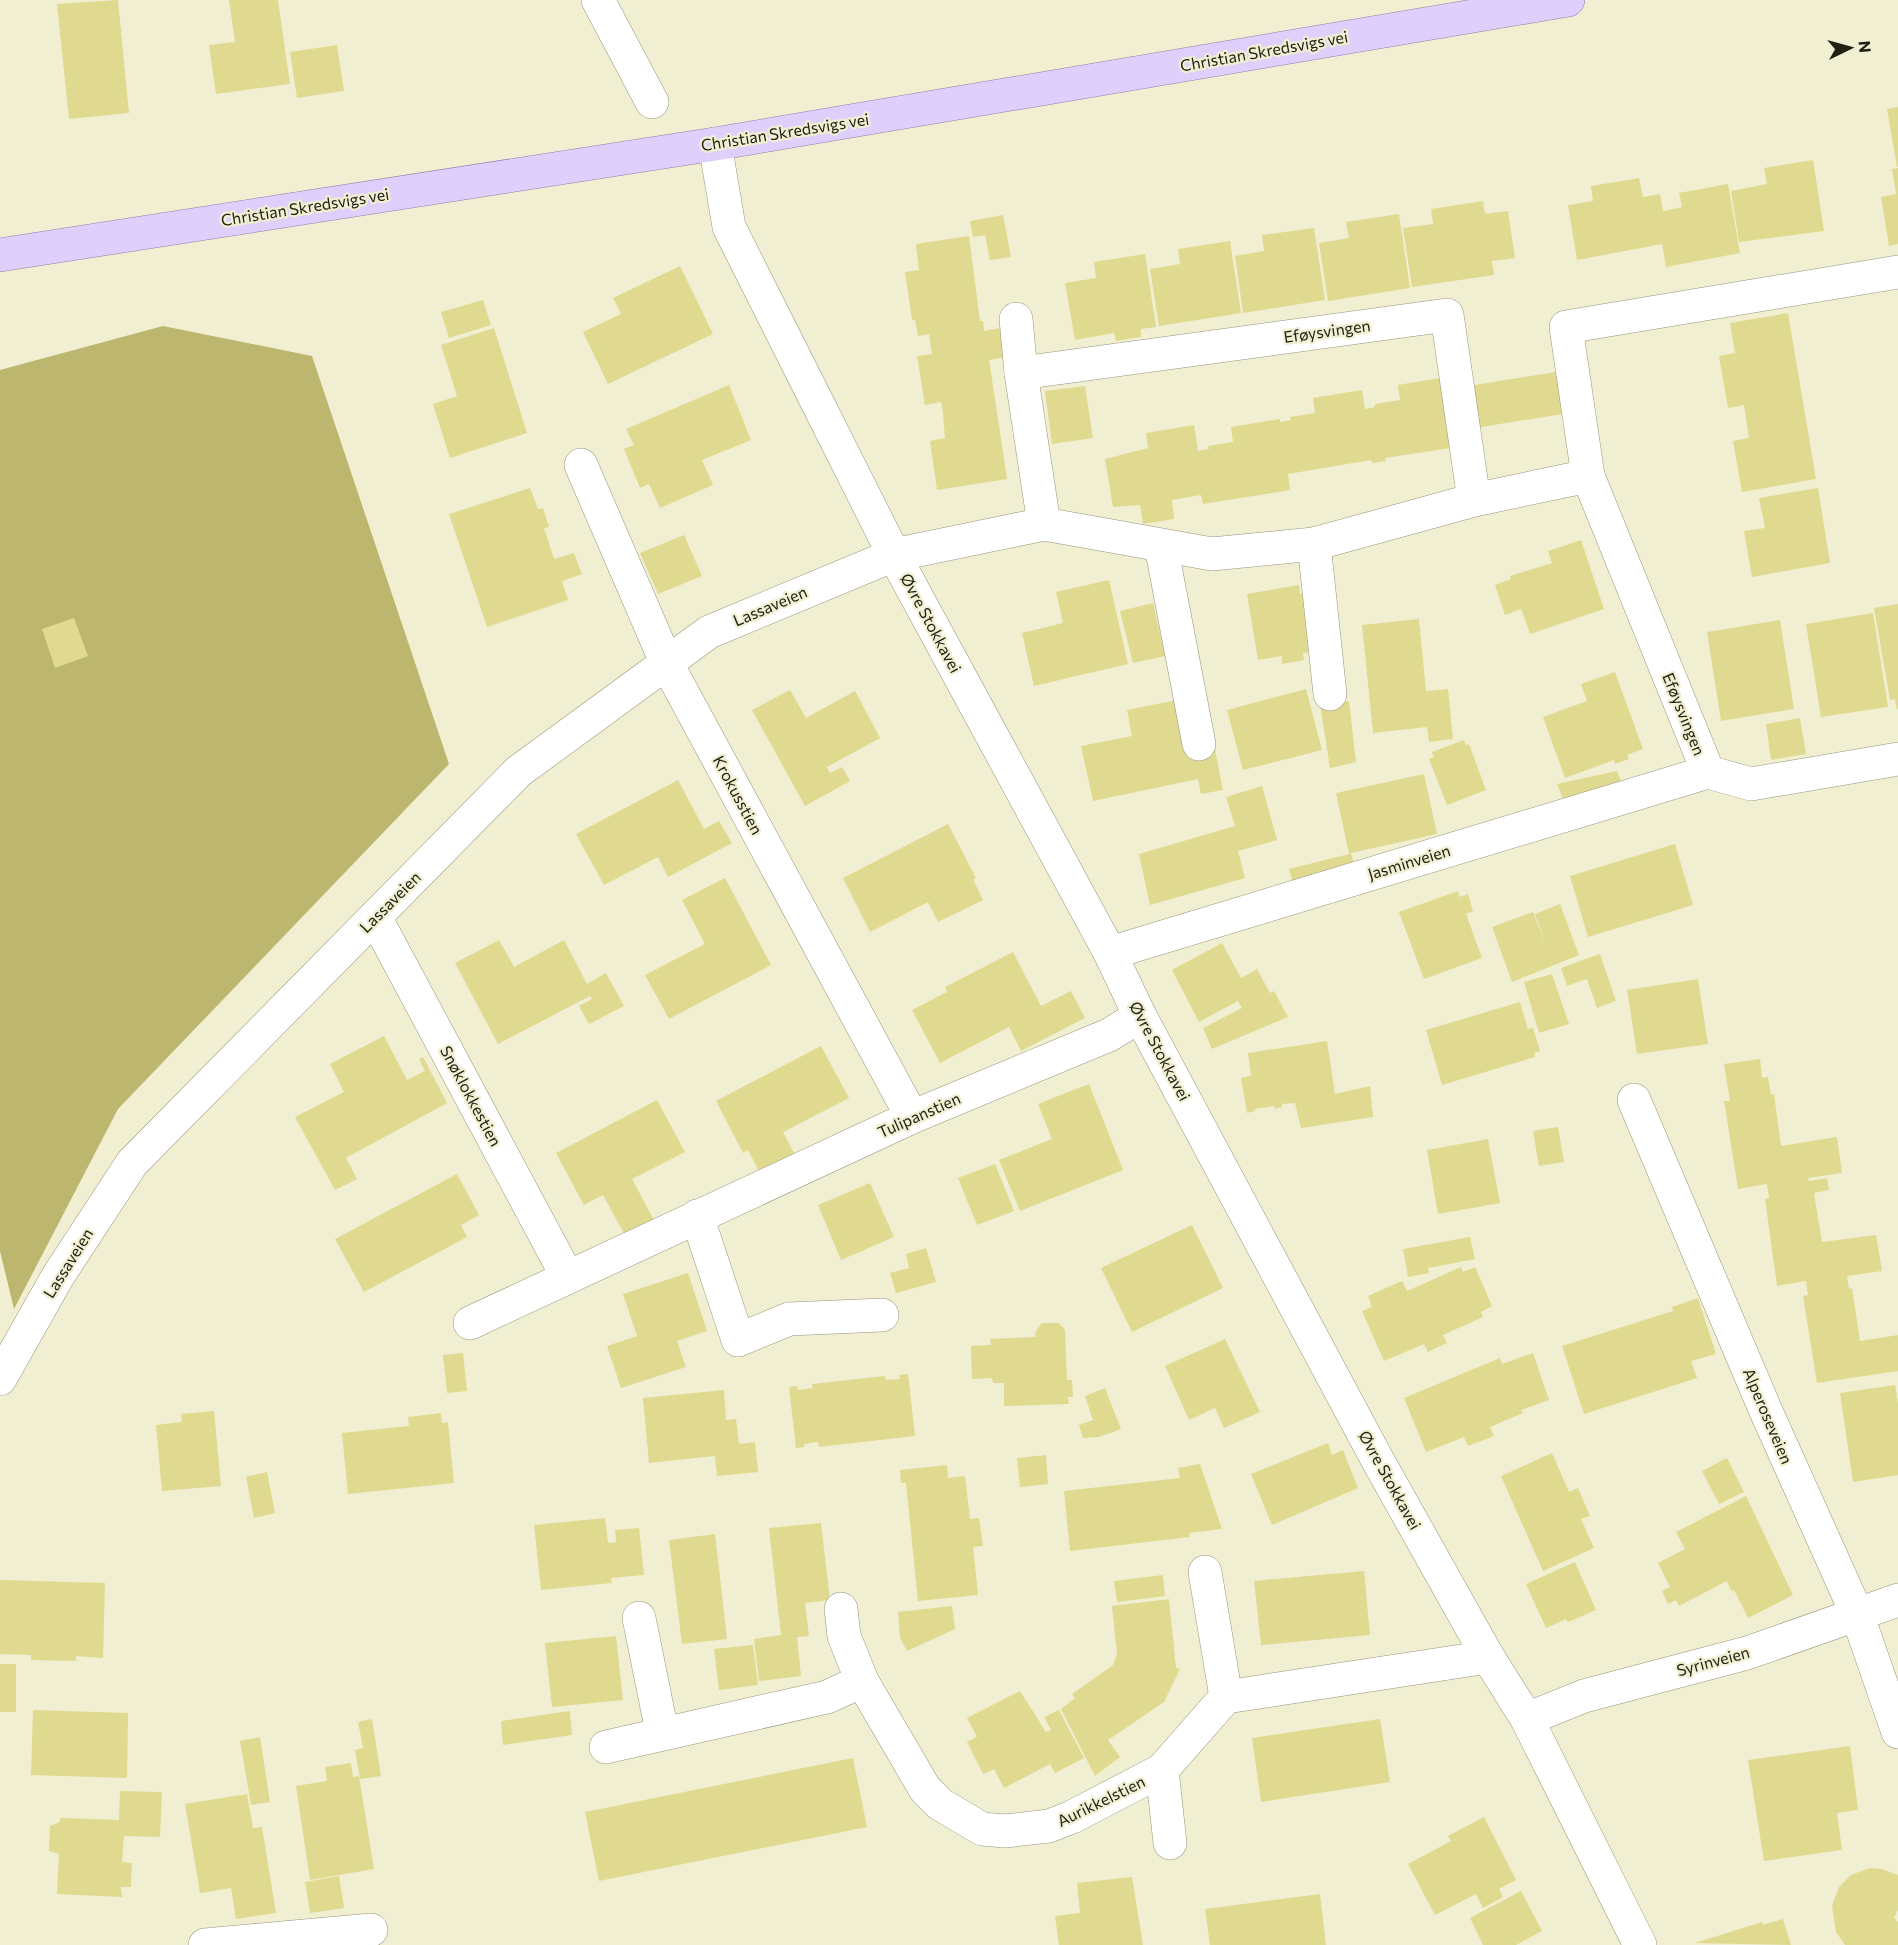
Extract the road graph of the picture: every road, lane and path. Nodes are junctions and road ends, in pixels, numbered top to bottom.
1 (598, 0) edge
2 (1568, 0) edge
3 (1478, 7) edge
4 (652, 102) dead end
5 (715, 144) junction
6 (0, 255) edge
7 (1898, 272) edge
8 (1016, 319) dead end
9 (1021, 374) junction
10 (581, 465) dead end
11 (1588, 476) junction
12 (1474, 500) junction
13 (1044, 524) junction
14 (1314, 544) junction
15 (1161, 546) junction
16 (894, 555) junction
17 (667, 664) junction
18 (1330, 694) dead end
19 (1199, 744) dead end
20 (1898, 759) edge
21 (1708, 772) junction
22 (375, 917) junction
23 (1110, 953) junction
24 (1140, 1016) junction
25 (1634, 1100) dead end
26 (912, 1118) junction
27 (697, 1216) junction
28 (567, 1276) junction
29 (882, 1315) dead end
30 (470, 1323) dead end
31 (0, 1379) edge
32 (1205, 1572) dead end
33 (1898, 1600) edge
34 (841, 1608) dead end
35 (1857, 1614) junction
36 (639, 1618) dead end
37 (1488, 1657) junction
38 (862, 1681) junction
39 (1226, 1697) junction
40 (1527, 1719) junction
41 (662, 1732) junction
42 (1898, 1732) edge
43 (606, 1747) dead end
44 (1162, 1770) junction
45 (1170, 1843) dead end
46 (371, 1930) dead end
47 (205, 1945) edge
48 (1640, 1945) edge

1 - 4 street
2 - 3 main road, Christian Skredsvigs vei
3 - 5 main road, Christian Skredsvigs vei
5 - 6 main road, Christian Skredsvigs vei
5 - 16 street, Øvre Stokkavei
7 - 11 street, Eføysvingen
8 - 9 street
9 - 12 street, Eføysvingen
9 - 13 street
10 - 17 street, Krokusstien
11 - 12 street
11 - 21 street, Eføysvingen
12 - 14 street
13 - 15 street
13 - 16 street
14 - 15 street
14 - 18 street
15 - 19 street
16 - 17 street, Lassaveien
16 - 23 street, Øvre Stokkavei
17 - 22 street, Lassaveien
17 - 26 street, Krokusstien
20 - 21 street, Eføysvingen
21 - 23 street, Jasminveien
22 - 28 street, Snøklokkestien
22 - 31 street, Lassaveien
23 - 24 street, Øvre Stokkavei
24 - 26 street, Tulipanstien
24 - 37 street, Øvre Stokkavei
25 - 35 street, Alperoseveien
26 - 27 street, Tulipanstien
27 - 28 street, Tulipanstien
27 - 29 street
28 - 30 street, Tulipanstien
32 - 39 street
33 - 35 street, Syrinveien
34 - 38 street, Aurikkelstien
35 - 40 street, Syrinveien
35 - 42 street, Alperoseveien
36 - 41 street
37 - 39 street
37 - 40 street, Øvre Stokkavei
38 - 41 street
38 - 44 street, Aurikkelstien
39 - 44 street, Aurikkelstien
40 - 48 street, Øvre Stokkavei
41 - 43 street
44 - 45 street, Aurikkelstien
46 - 47 street

